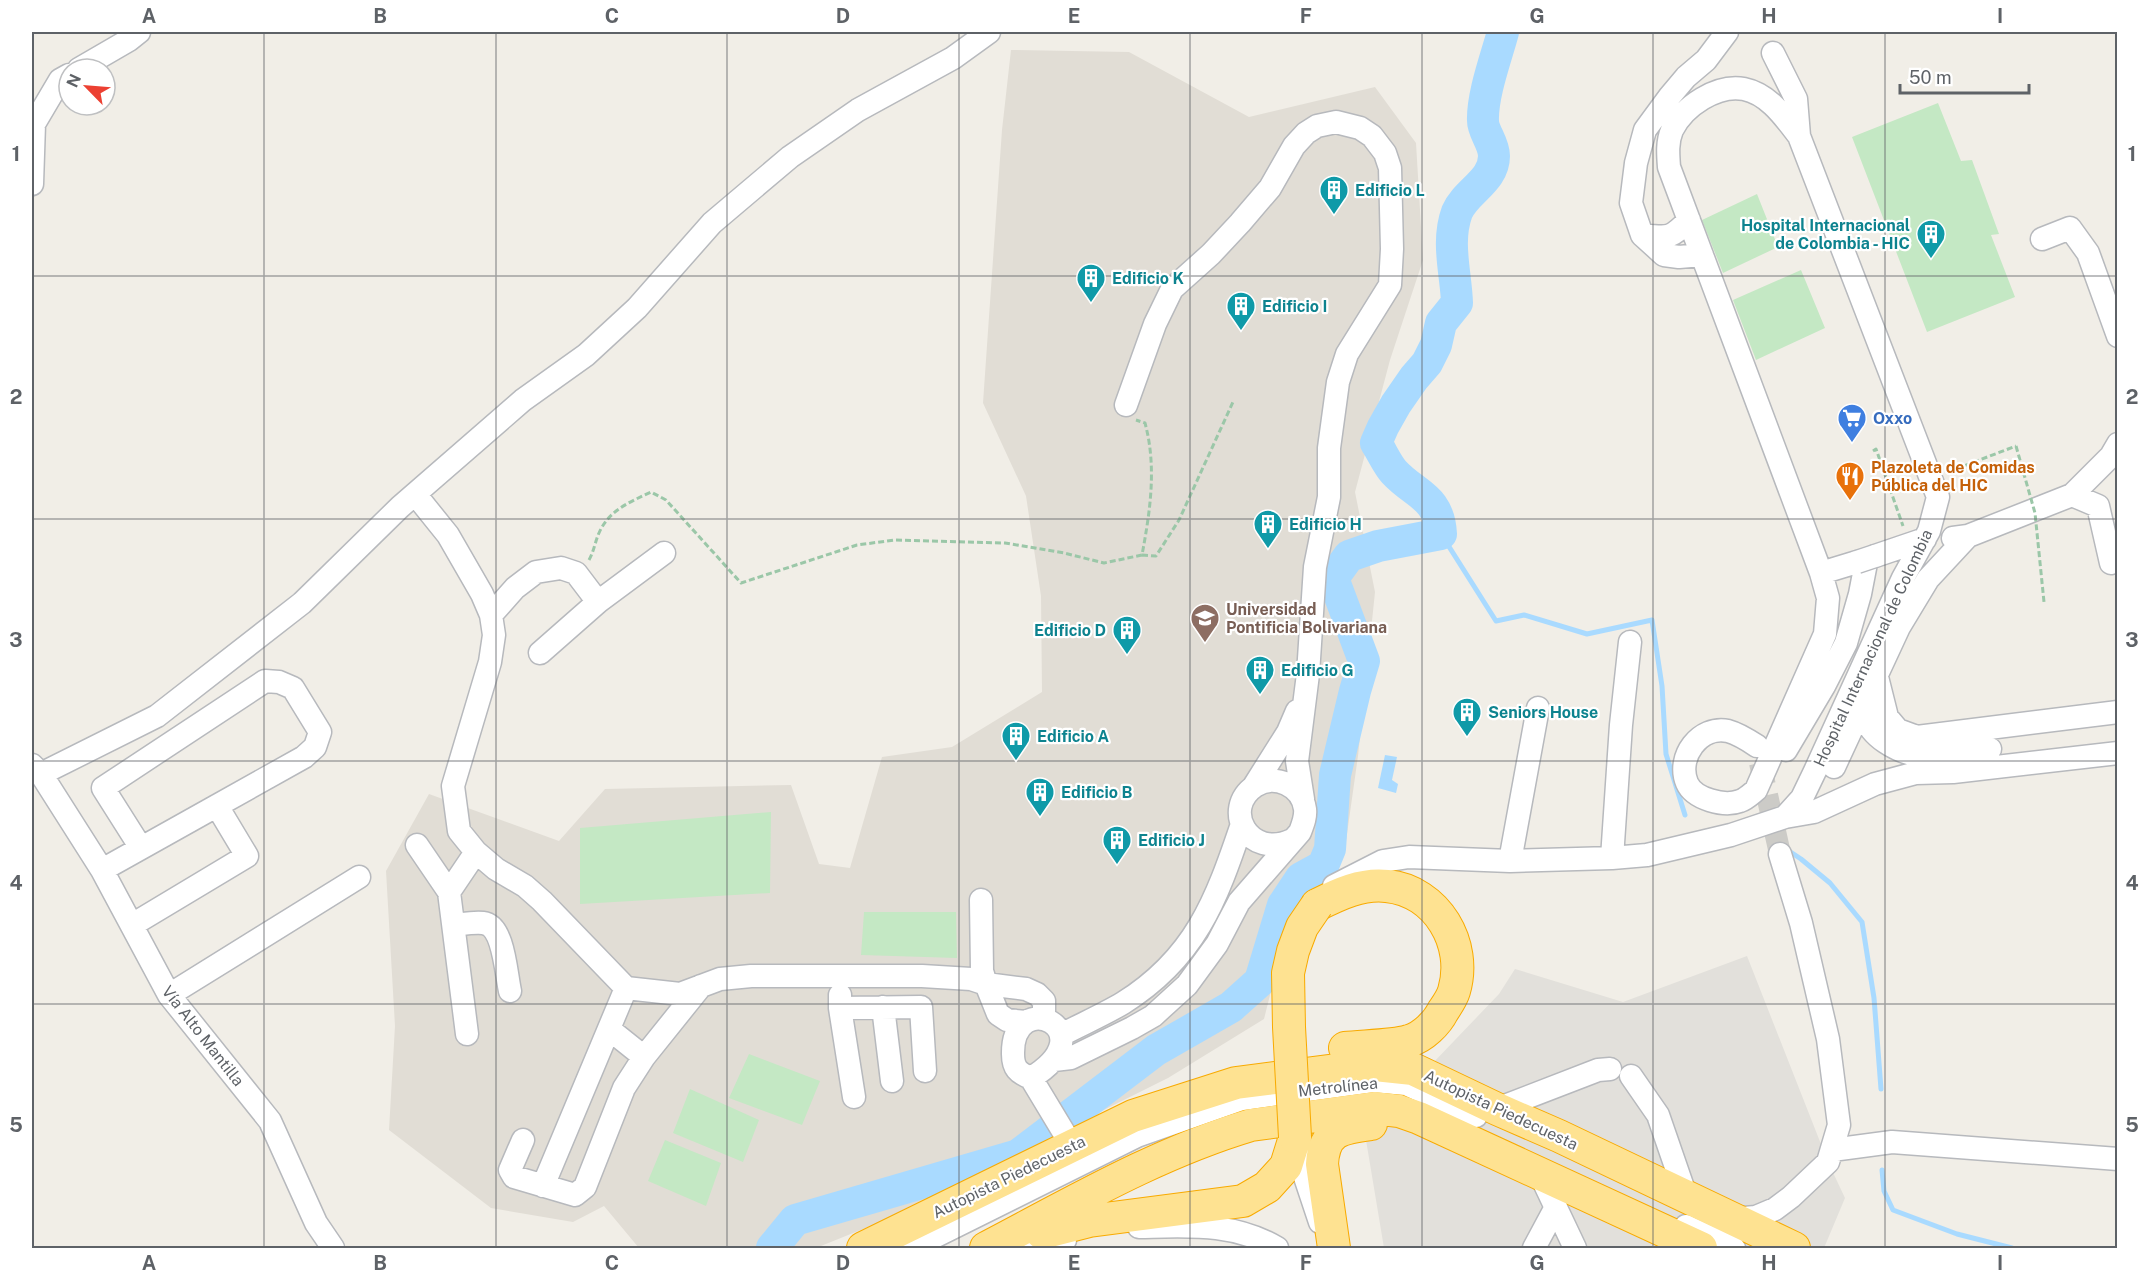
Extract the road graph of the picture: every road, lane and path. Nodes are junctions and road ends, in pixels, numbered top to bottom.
1 (989, 32) edge
2 (1727, 32) edge
3 (127, 34) edge
4 (1773, 53) dead end
5 (95, 57) edge
6 (57, 85) edge
7 (1799, 136) junction
8 (32, 184) edge
9 (1689, 220) junction
10 (1642, 235) junction
11 (2042, 239) dead end
12 (1702, 255) junction
13 (2118, 336) edge
14 (1128, 400) joint
15 (1233, 402) dead end
16 (2118, 444) edge
17 (1873, 451) dead end
18 (1958, 468) dead end
19 (415, 494) junction
20 (2072, 495) junction
21 (1968, 536) junction
22 (1885, 550) junction
23 (664, 553) dead end
24 (1142, 555) junction
25 (2111, 562) dead end
26 (1821, 573) junction
27 (580, 578) junction
28 (598, 602) junction
29 (2044, 602) dead end
30 (490, 615) junction
31 (1630, 642) dead end
32 (540, 653) dead end
33 (1867, 672) junction
34 (1306, 684) junction
35 (1538, 708) dead end
36 (2118, 712) edge
37 (1757, 746) dead end
38 (1990, 749) dead end
39 (2118, 753) edge
40 (36, 769) edge
41 (1254, 786) junction
42 (1756, 790) junction
43 (1303, 799) junction
44 (217, 806) junction
45 (1814, 812) junction
46 (1785, 817) junction
47 (1242, 824) junction
48 (1292, 840) junction
49 (417, 845) dead end
50 (141, 848) junction
51 (476, 852) junction
52 (1780, 854) tunnel mouth
53 (1612, 858) junction
54 (1510, 861) junction
55 (102, 870) junction
56 (359, 877) dead end
57 (449, 892) junction
58 (981, 900) dead end
59 (1317, 905) junction
60 (132, 925) junction
61 (454, 925) junction
62 (840, 975) junction
63 (986, 984) junction
64 (701, 986) junction
65 (626, 988) junction
66 (510, 991) dead end
67 (169, 995) junction
68 (883, 1007) junction
69 (840, 1008) junction
70 (1035, 1020) junction
71 (609, 1029) junction
72 (466, 1034) dead end
73 (1061, 1035) junction
74 (644, 1057) junction
75 (1054, 1060) junction
76 (925, 1071) dead end
77 (1031, 1078) junction
78 (892, 1081) dead end
79 (1236, 1083) junction
80 (854, 1097) dead end
81 (1497, 1109) junction
82 (1419, 1118) junction
83 (1839, 1125) junction
84 (1295, 1137) junction
85 (1066, 1138) junction
86 (523, 1140) dead end
87 (1892, 1142) junction
88 (1832, 1150) junction
89 (2118, 1159) edge
90 (1540, 1174) junction
91 (543, 1186) junction
92 (1687, 1199) junction
93 (1556, 1207) junction
94 (1732, 1234) edge
95 (333, 1248) edge
96 (863, 1248) edge
97 (912, 1248) edge
98 (942, 1248) edge
99 (987, 1248) edge
100 (1027, 1248) edge
101 (1277, 1248) edge
102 (1333, 1248) edge
103 (1534, 1248) edge
104 (1575, 1248) edge
105 (1701, 1248) edge
106 (1760, 1248) edge
107 (1794, 1248) edge

1 - 19 street
2 - 10 street
3 - 5 street
4 - 7 street, Hospital Internacional de Colombia
6 - 8 street
7 - 9 street, Hospital Internacional de Colombia
7 - 22 street, Hospital Internacional de Colombia
9 - 10 street
9 - 12 street, Hospital Internacional de Colombia
10 - 12 street
11 - 13 street
12 - 26 street, Hospital Internacional de Colombia
14 - 24 path
14 - 34 street
15 - 24 path
16 - 20 street
17 - 22 path
18 - 29 path, bridge
19 - 30 street
19 - 40 street
20 - 21 street
20 - 25 street
21 - 22 street
21 - 33 street
22 - 26 street
22 - 33 street, Hospital Internacional de Colombia
22 - 42 street, Hospital Internacional de Colombia
23 - 28 street
24 - 27 path
26 - 42 street, Hospital Internacional de Colombia
27 - 28 street
27 - 30 street
28 - 32 street
30 - 51 street
31 - 53 street
33 - 36 street
33 - 38 street
33 - 45 street
33 - 46 street, Hospital Internacional de Colombia
34 - 41 street
34 - 43 street
35 - 54 street
37 - 42 street
39 - 45 street
40 - 55 street, Vía Alto Mantilla
41 - 43 street
41 - 47 street
43 - 48 street
44 - 50 street
44 - 50 street
44 - 60 street
45 - 46 street
46 - 53 street
47 - 48 street
47 - 73 street
48 - 75 street
49 - 57 street
50 - 55 street
51 - 57 street
51 - 65 street
52 - 83 street
53 - 54 street
54 - 59 street
55 - 60 street, Vía Alto Mantilla
56 - 67 street
57 - 61 street
58 - 63 street
59 - 79 highway
59 - 84 highway, bridge
60 - 67 street, Vía Alto Mantilla
61 - 66 street
61 - 72 street
62 - 63 street
62 - 64 street
62 - 69 street
63 - 70 street
63 - 70 street
64 - 65 street
64 - 74 street
65 - 71 street
67 - 95 street, Vía Alto Mantilla
68 - 69 street
68 - 76 street
68 - 78 street
69 - 80 street
70 - 73 street
70 - 77 street
71 - 74 street
71 - 91 street
73 - 75 street
74 - 91 street
75 - 77 street
77 - 85 street
79 - 81 highway, Autopista Piedecuesta
79 - 85 highway, Autopista Piedecuesta
81 - 92 highway, Autopista Piedecuesta
81 - 92 street
82 - 90 highway
82 - 99 highway
82 - 102 highway
83 - 87 street
83 - 88 street
84 - 99 highway
84 - 102 street
85 - 96 highway, Autopista Piedecuesta
86 - 91 street
87 - 88 street
87 - 89 street
88 - 94 street
90 - 93 street
90 - 105 highway
92 - 94 highway, Autopista Piedecuesta
93 - 103 street
93 - 104 street
94 - 98 street, Metrolínea
94 - 107 highway, Autopista Piedecuesta
97 - 106 street, Metrolínea
100 - 101 street

